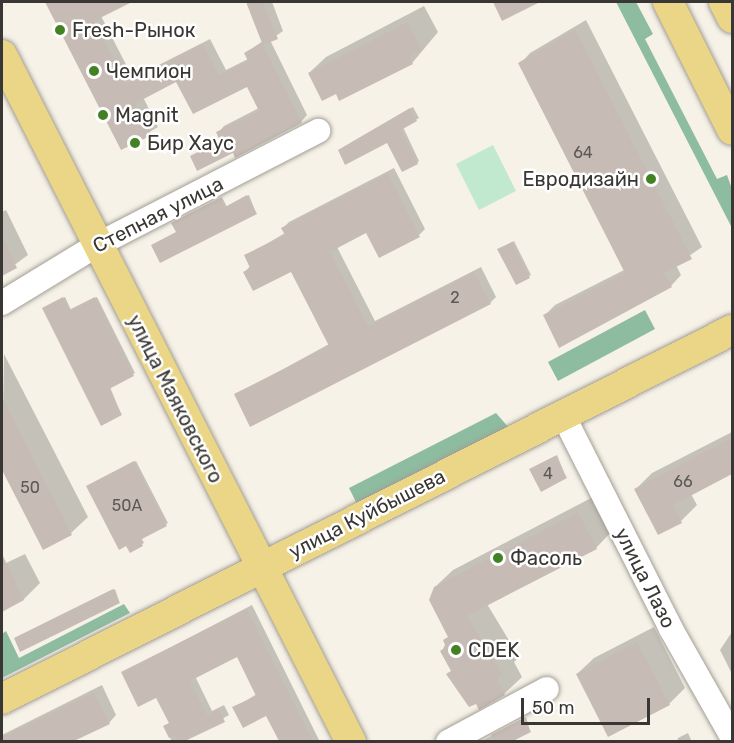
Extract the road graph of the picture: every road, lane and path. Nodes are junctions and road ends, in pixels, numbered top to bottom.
1 (668, 2) edge
2 (724, 2) edge
3 (732, 18) edge
4 (2, 55) edge
5 (732, 130) edge
6 (318, 131) dead end
7 (97, 245) junction
8 (2, 303) edge
9 (732, 330) edge
10 (563, 415) junction
11 (261, 567) junction
12 (547, 689) dead end
13 (2, 699) edge
14 (732, 737) edge
15 (351, 741) edge
16 (448, 741) edge

1 - 5 main road
2 - 3 main road
4 - 7 main road, улица Маяковского
6 - 7 street, Степная улица
7 - 8 street, Степная улица
7 - 11 main road, улица Маяковского
9 - 10 main road, улица Куйбышева
10 - 11 main road, улица Куйбышева
10 - 14 street, улица Лазо
11 - 13 main road, улица Куйбышева
11 - 15 main road, улица Маяковского
12 - 16 street

